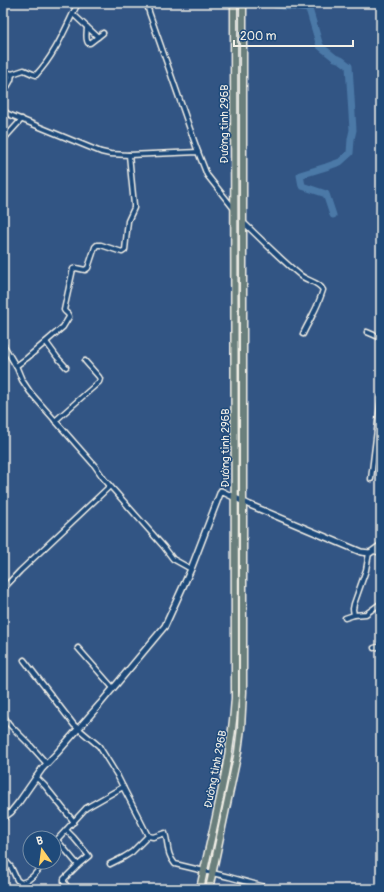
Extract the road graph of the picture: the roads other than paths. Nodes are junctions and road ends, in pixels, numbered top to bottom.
1 (3, 3) edge
2 (77, 3) edge
3 (149, 3) edge
4 (234, 3) edge
5 (243, 3) edge
6 (3, 10) edge
7 (73, 14) junction
8 (88, 27) junction
9 (103, 33) dead end
10 (98, 37) junction
11 (3, 71) edge
12 (12, 74) junction
13 (3, 94) edge
14 (3, 110) edge
15 (22, 120) junction
16 (3, 140) edge
17 (198, 152) junction
18 (129, 154) junction
19 (234, 210) junction
20 (243, 222) junction
21 (367, 332) dead end
22 (303, 334) dead end
23 (381, 338) edge
24 (46, 342) junction
25 (3, 344) edge
26 (84, 361) dead end
27 (16, 366) junction
28 (66, 367) dead end
29 (381, 398) edge
30 (55, 421) junction
31 (371, 479) dead end
32 (110, 486) junction
33 (235, 498) junction
34 (242, 501) junction
35 (381, 545) edge
36 (372, 552) junction
37 (381, 552) edge
38 (191, 569) junction
39 (3, 589) edge
40 (381, 603) edge
41 (354, 615) junction
42 (345, 618) dead end
43 (381, 646) edge
44 (78, 648) dead end
45 (374, 648) dead end
46 (24, 660) dead end
47 (113, 688) junction
48 (3, 716) edge
49 (78, 729) junction
50 (47, 764) junction
51 (36, 777) junction
52 (123, 787) junction
53 (3, 818) edge
54 (74, 822) junction
55 (66, 830) junction
56 (62, 835) edge
57 (148, 836) junction
58 (62, 848) edge
59 (3, 858) edge
60 (110, 864) dead end
61 (78, 865) junction
62 (39, 870) edge
63 (203, 872) junction
64 (212, 874) junction
65 (69, 889) edge
66 (200, 889) edge
67 (209, 889) edge
68 (272, 889) edge

1 - 6 street
2 - 7 street
3 - 17 street
4 - 19 main road, Đường tỉnh 296B
5 - 20 main road, Đường tỉnh 296B
7 - 8 street
7 - 12 street
8 - 10 street
8 - 10 street
9 - 10 street
11 - 12 street
12 - 13 street
14 - 15 street
15 - 16 street
15 - 18 street
17 - 18 street
17 - 19 street
18 - 24 street
19 - 33 main road, Đường tỉnh 296B
20 - 22 street
20 - 34 main road, Đường tỉnh 296B
21 - 23 street
24 - 27 street
24 - 28 street
25 - 27 street
26 - 30 street
27 - 30 street
29 - 31 street
30 - 32 street
32 - 38 street
32 - 39 street
33 - 34 street
33 - 38 street
33 - 63 main road, Đường tỉnh 296B
34 - 36 street
34 - 64 main road, Đường tỉnh 296B
35 - 36 street
36 - 37 street
36 - 41 street
38 - 47 street
40 - 41 street
41 - 42 street
43 - 45 street
44 - 47 street
46 - 49 street
47 - 49 street
48 - 50 street
49 - 50 street
49 - 52 street
50 - 51 street
51 - 53 street
51 - 54 street
52 - 54 street
52 - 57 street
54 - 55 street
55 - 56 street
55 - 61 street
57 - 60 street
57 - 63 street
58 - 61 street
59 - 62 street
61 - 65 street
63 - 64 street
63 - 66 main road, Đường tỉnh 296B
64 - 67 main road, Đường tỉnh 296B
64 - 68 street

